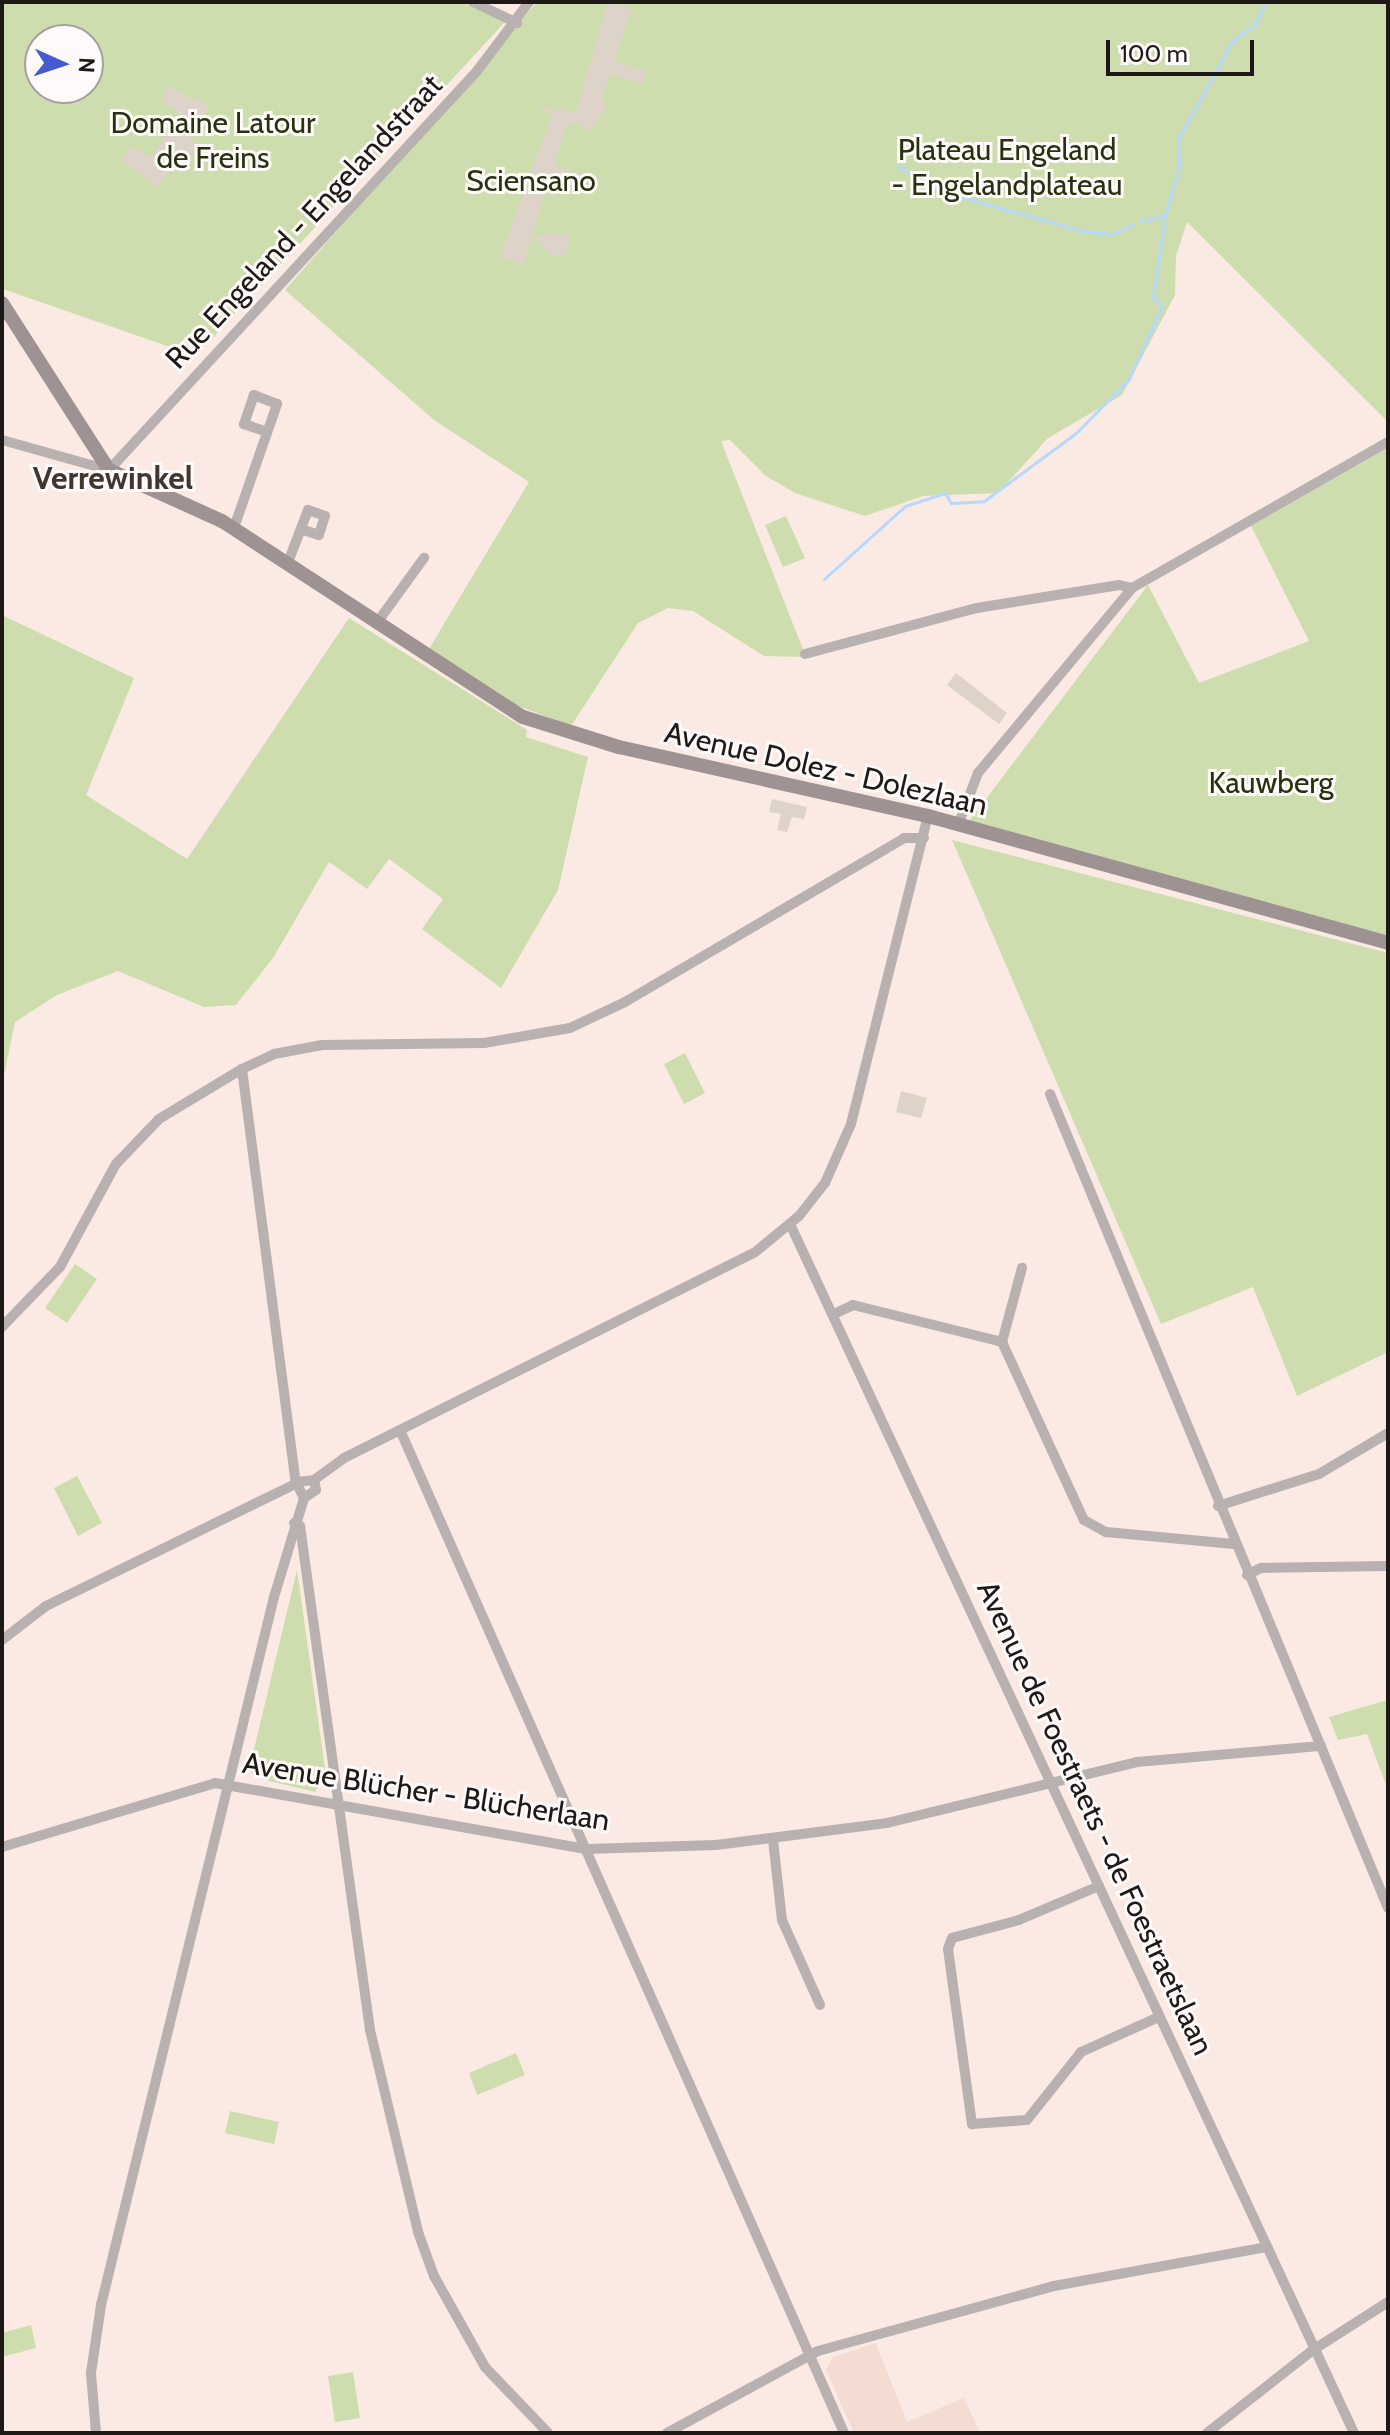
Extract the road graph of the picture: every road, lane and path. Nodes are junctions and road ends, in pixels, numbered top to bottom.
1 (473, 2) edge
2 (529, 2) edge
3 (517, 23) junction
4 (2, 303) edge
5 (267, 432) dead end
6 (2, 440) edge
7 (1388, 442) edge
8 (109, 470) junction
9 (233, 529) junction
10 (301, 529) dead end
11 (424, 558) dead end
12 (287, 565) junction
13 (1132, 588) junction
14 (376, 624) junction
15 (805, 654) dead end
16 (928, 816) junction
17 (958, 825) junction
18 (924, 838) junction
19 (1388, 943) edge
20 (242, 1069) junction
21 (1050, 1094) dead end
22 (790, 1224) junction
23 (1022, 1268) dead end
24 (834, 1314) junction
25 (2, 1327) edge
26 (1002, 1342) junction
27 (400, 1430) junction
28 (1388, 1433) edge
29 (302, 1486) junction
30 (1218, 1506) junction
31 (294, 1523) junction
32 (1233, 1544) junction
33 (1388, 1566) edge
34 (1247, 1575) junction
35 (2, 1640) edge
36 (1321, 1746) junction
37 (1051, 1780) junction
38 (228, 1784) junction
39 (336, 1805) junction
40 (773, 1840) junction
41 (2, 1847) edge
42 (587, 1849) junction
43 (1099, 1886) junction
44 (1388, 1908) edge
45 (820, 2005) dead end
46 (1159, 2017) junction
47 (1267, 2247) junction
48 (1388, 2302) edge
49 (1313, 2350) junction
50 (810, 2354) junction
51 (96, 2433) edge
52 (548, 2433) edge
53 (667, 2433) edge
54 (844, 2433) edge
55 (1207, 2433) edge
56 (1354, 2433) edge

1 - 3 street
2 - 3 street, Rue Engeland - Engelandstraat
3 - 8 street, Rue Engeland - Engelandstraat
4 - 8 street
5 - 9 street
6 - 8 street, Avenue Dolez - Dolezlaan
7 - 13 street
8 - 9 street, Avenue Dolez - Dolezlaan
9 - 12 street, Avenue Dolez - Dolezlaan
10 - 12 street
11 - 14 street
12 - 14 street, Avenue Dolez - Dolezlaan
13 - 15 street
13 - 17 street
14 - 16 street, Avenue Dolez - Dolezlaan
16 - 17 street, Avenue Dolez - Dolezlaan
16 - 18 street
17 - 19 street, Avenue Dolez - Dolezlaan
18 - 20 street
18 - 22 street
20 - 25 street
20 - 29 street
21 - 30 street
22 - 24 street, Avenue de Foestraets - de Foestraetslaan
22 - 27 street
23 - 26 street
24 - 26 street
24 - 37 street, Avenue de Foestraets - de Foestraetslaan
26 - 32 street
27 - 29 street
27 - 42 street
28 - 30 street
29 - 31 street
29 - 35 street
30 - 32 street
31 - 38 street
31 - 39 street
32 - 34 street
33 - 34 street
34 - 36 street
36 - 37 street, Avenue Blücher - Blücherlaan
36 - 44 street
37 - 40 street, Avenue Blücher - Blücherlaan
37 - 43 street, Avenue de Foestraets - de Foestraetslaan
38 - 39 street, Avenue Blücher - Blücherlaan
38 - 41 street, Avenue Blücher - Blücherlaan
38 - 51 street
39 - 42 street, Avenue Blücher - Blücherlaan
39 - 52 street
40 - 42 street, Avenue Blücher - Blücherlaan
40 - 45 street
42 - 50 street
43 - 46 street, Avenue de Foestraets - de Foestraetslaan
43 - 46 street
46 - 47 street, Avenue de Foestraets - de Foestraetslaan
47 - 49 street, Avenue de Foestraets - de Foestraetslaan
47 - 50 street
48 - 49 street
49 - 55 street
49 - 56 street, Avenue de Foestraets - de Foestraetslaan
50 - 53 street
50 - 54 street

